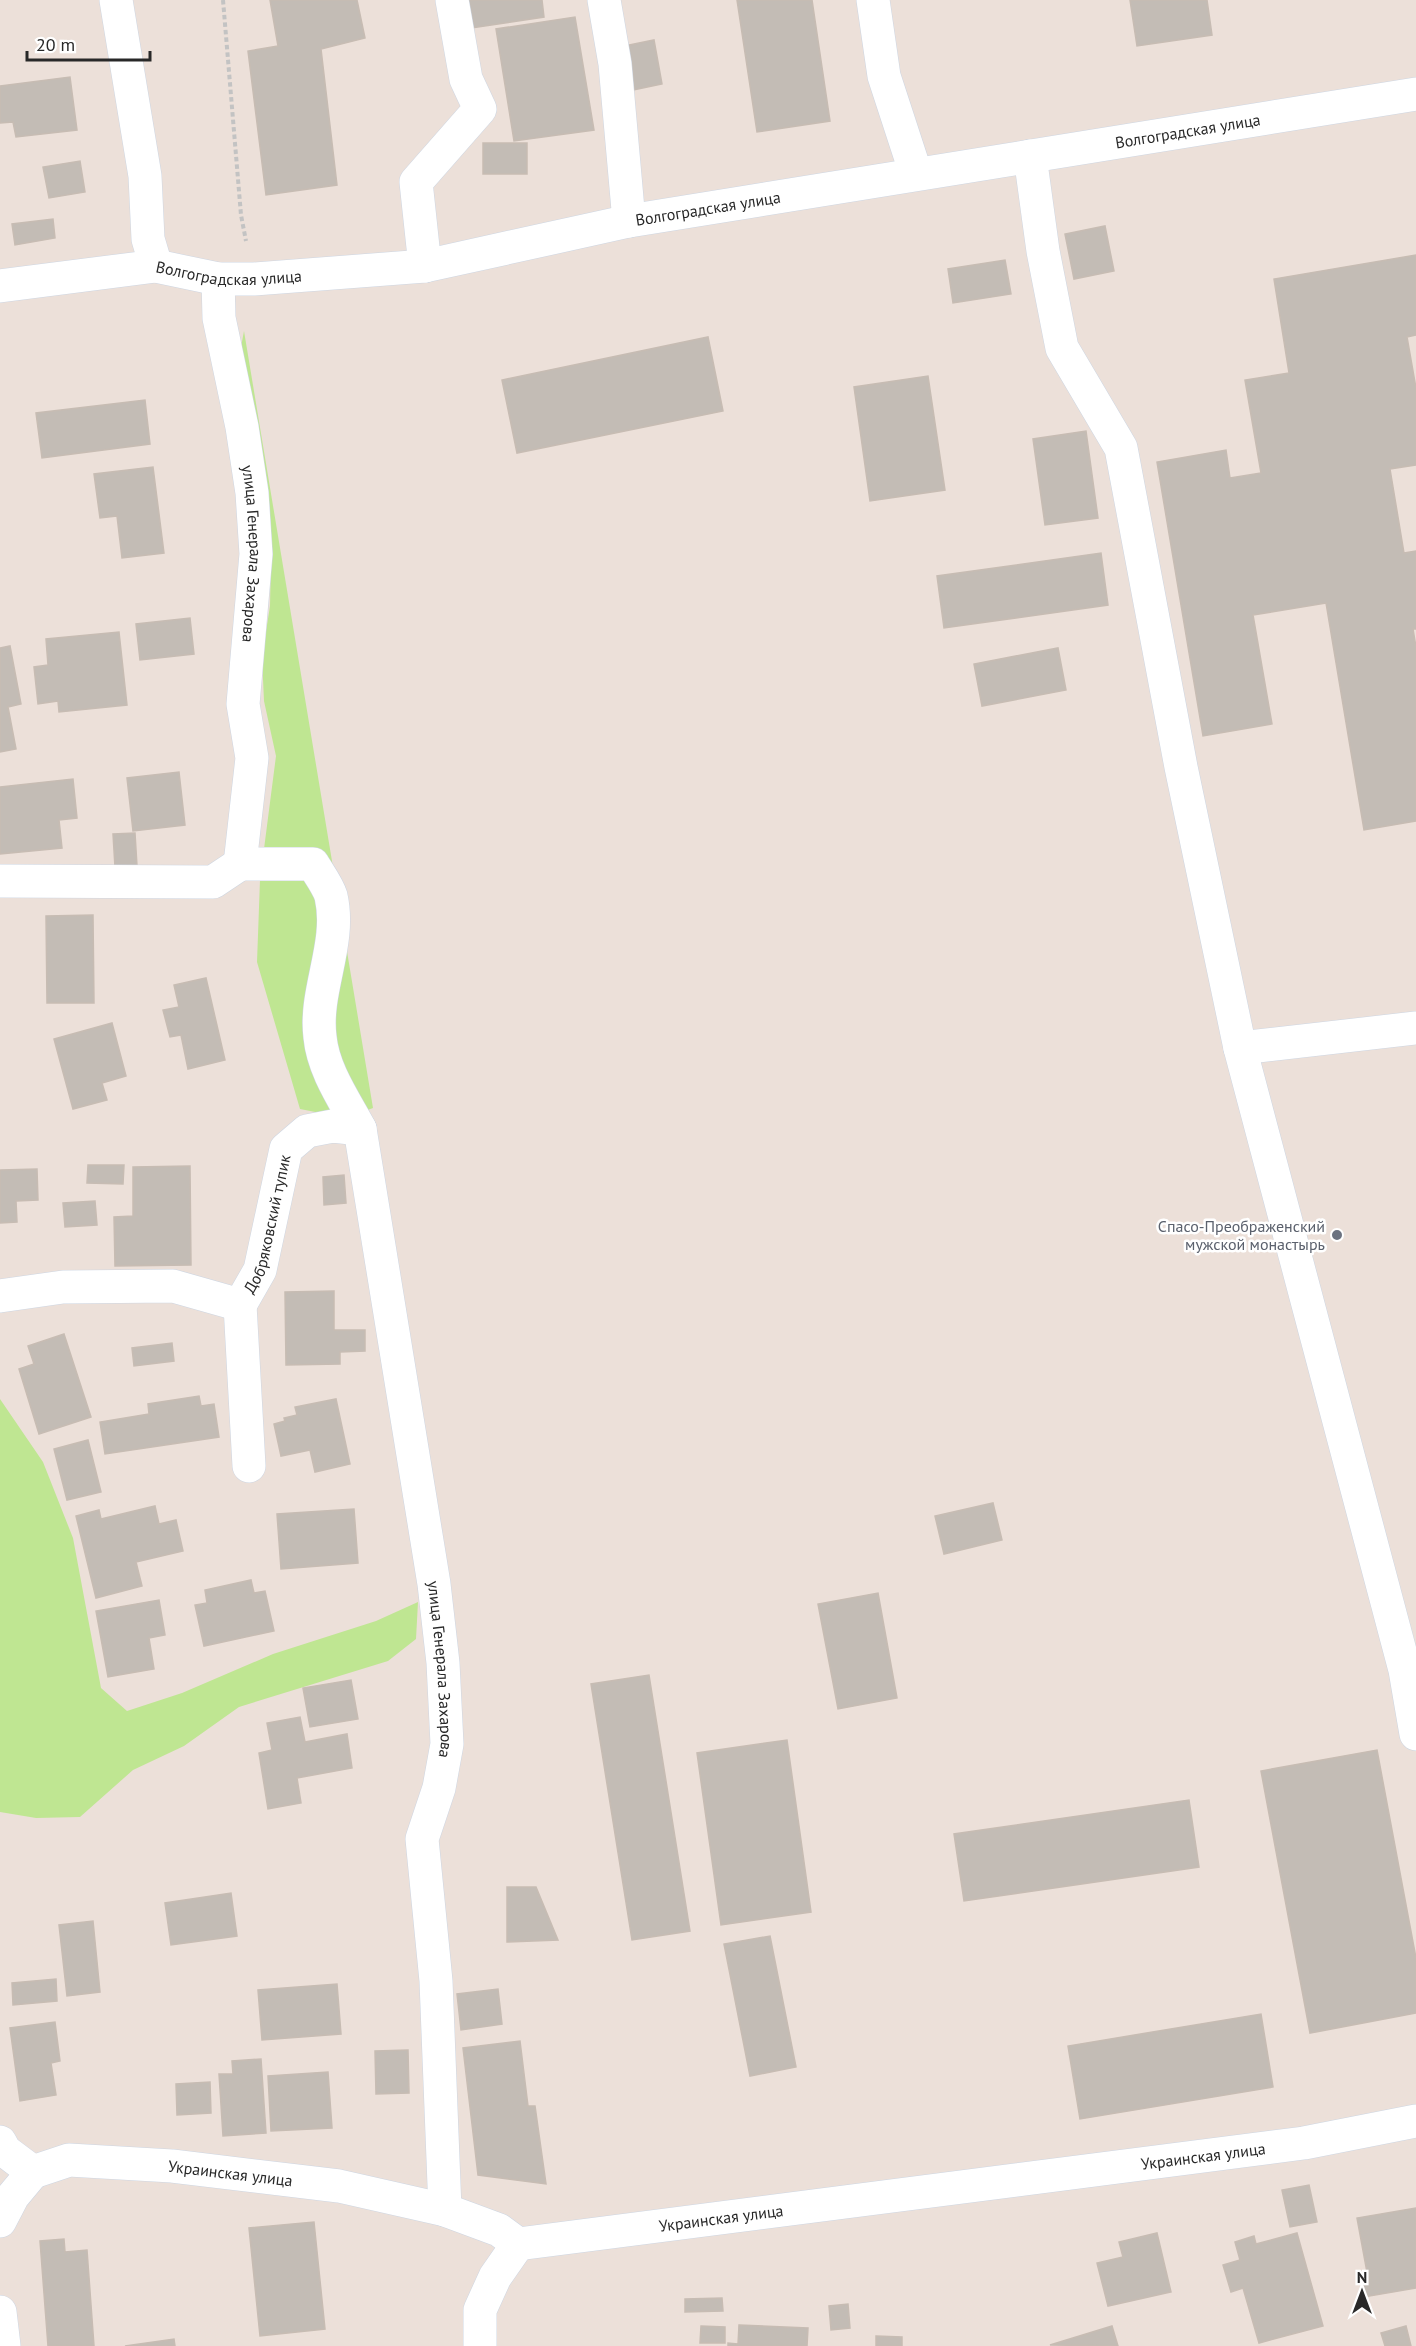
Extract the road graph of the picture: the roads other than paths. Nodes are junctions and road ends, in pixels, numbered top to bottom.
1 (116, 0) edge
2 (452, 0) edge
3 (604, 0) edge
4 (873, 0) edge
5 (1416, 94) edge
6 (1030, 156) junction
7 (916, 174) junction
8 (630, 221) junction
9 (156, 266) junction
10 (425, 266) junction
11 (218, 279) junction
12 (0, 286) edge
13 (240, 864) junction
14 (0, 881) edge
15 (1416, 1028) edge
16 (1240, 1048) junction
17 (360, 1129) junction
18 (0, 1296) edge
19 (240, 1305) junction
20 (249, 1466) dead end
21 (1416, 1734) edge
22 (1416, 2121) edge
23 (0, 2142) edge
24 (33, 2172) junction
25 (445, 2210) junction
26 (0, 2221) edge
27 (518, 2244) junction
28 (0, 2312) edge
29 (4, 2346) edge
30 (480, 2346) edge

1 - 9 street
2 - 10 street
3 - 8 street
4 - 7 street
5 - 6 street, Волгоградская улица
6 - 7 street, Волгоградская улица
6 - 16 street
7 - 8 street, Волгоградская улица
8 - 10 street, Волгоградская улица
9 - 11 street, Волгоградская улица
9 - 12 street, Волгоградская улица
10 - 11 street, Волгоградская улица
11 - 13 street, улица Генерала Захарова
13 - 14 street
13 - 17 street, улица Генерала Захарова
15 - 16 street
16 - 21 street
17 - 19 street, Добряковский тупик
17 - 25 street, улица Генерала Захарова
18 - 19 street, Добряковский тупик
19 - 20 street, Добряковский тупик
22 - 27 street, Украинская улица
23 - 24 street
24 - 25 street, Украинская улица
24 - 26 street
25 - 27 street, Украинская улица
27 - 30 street
28 - 29 street

